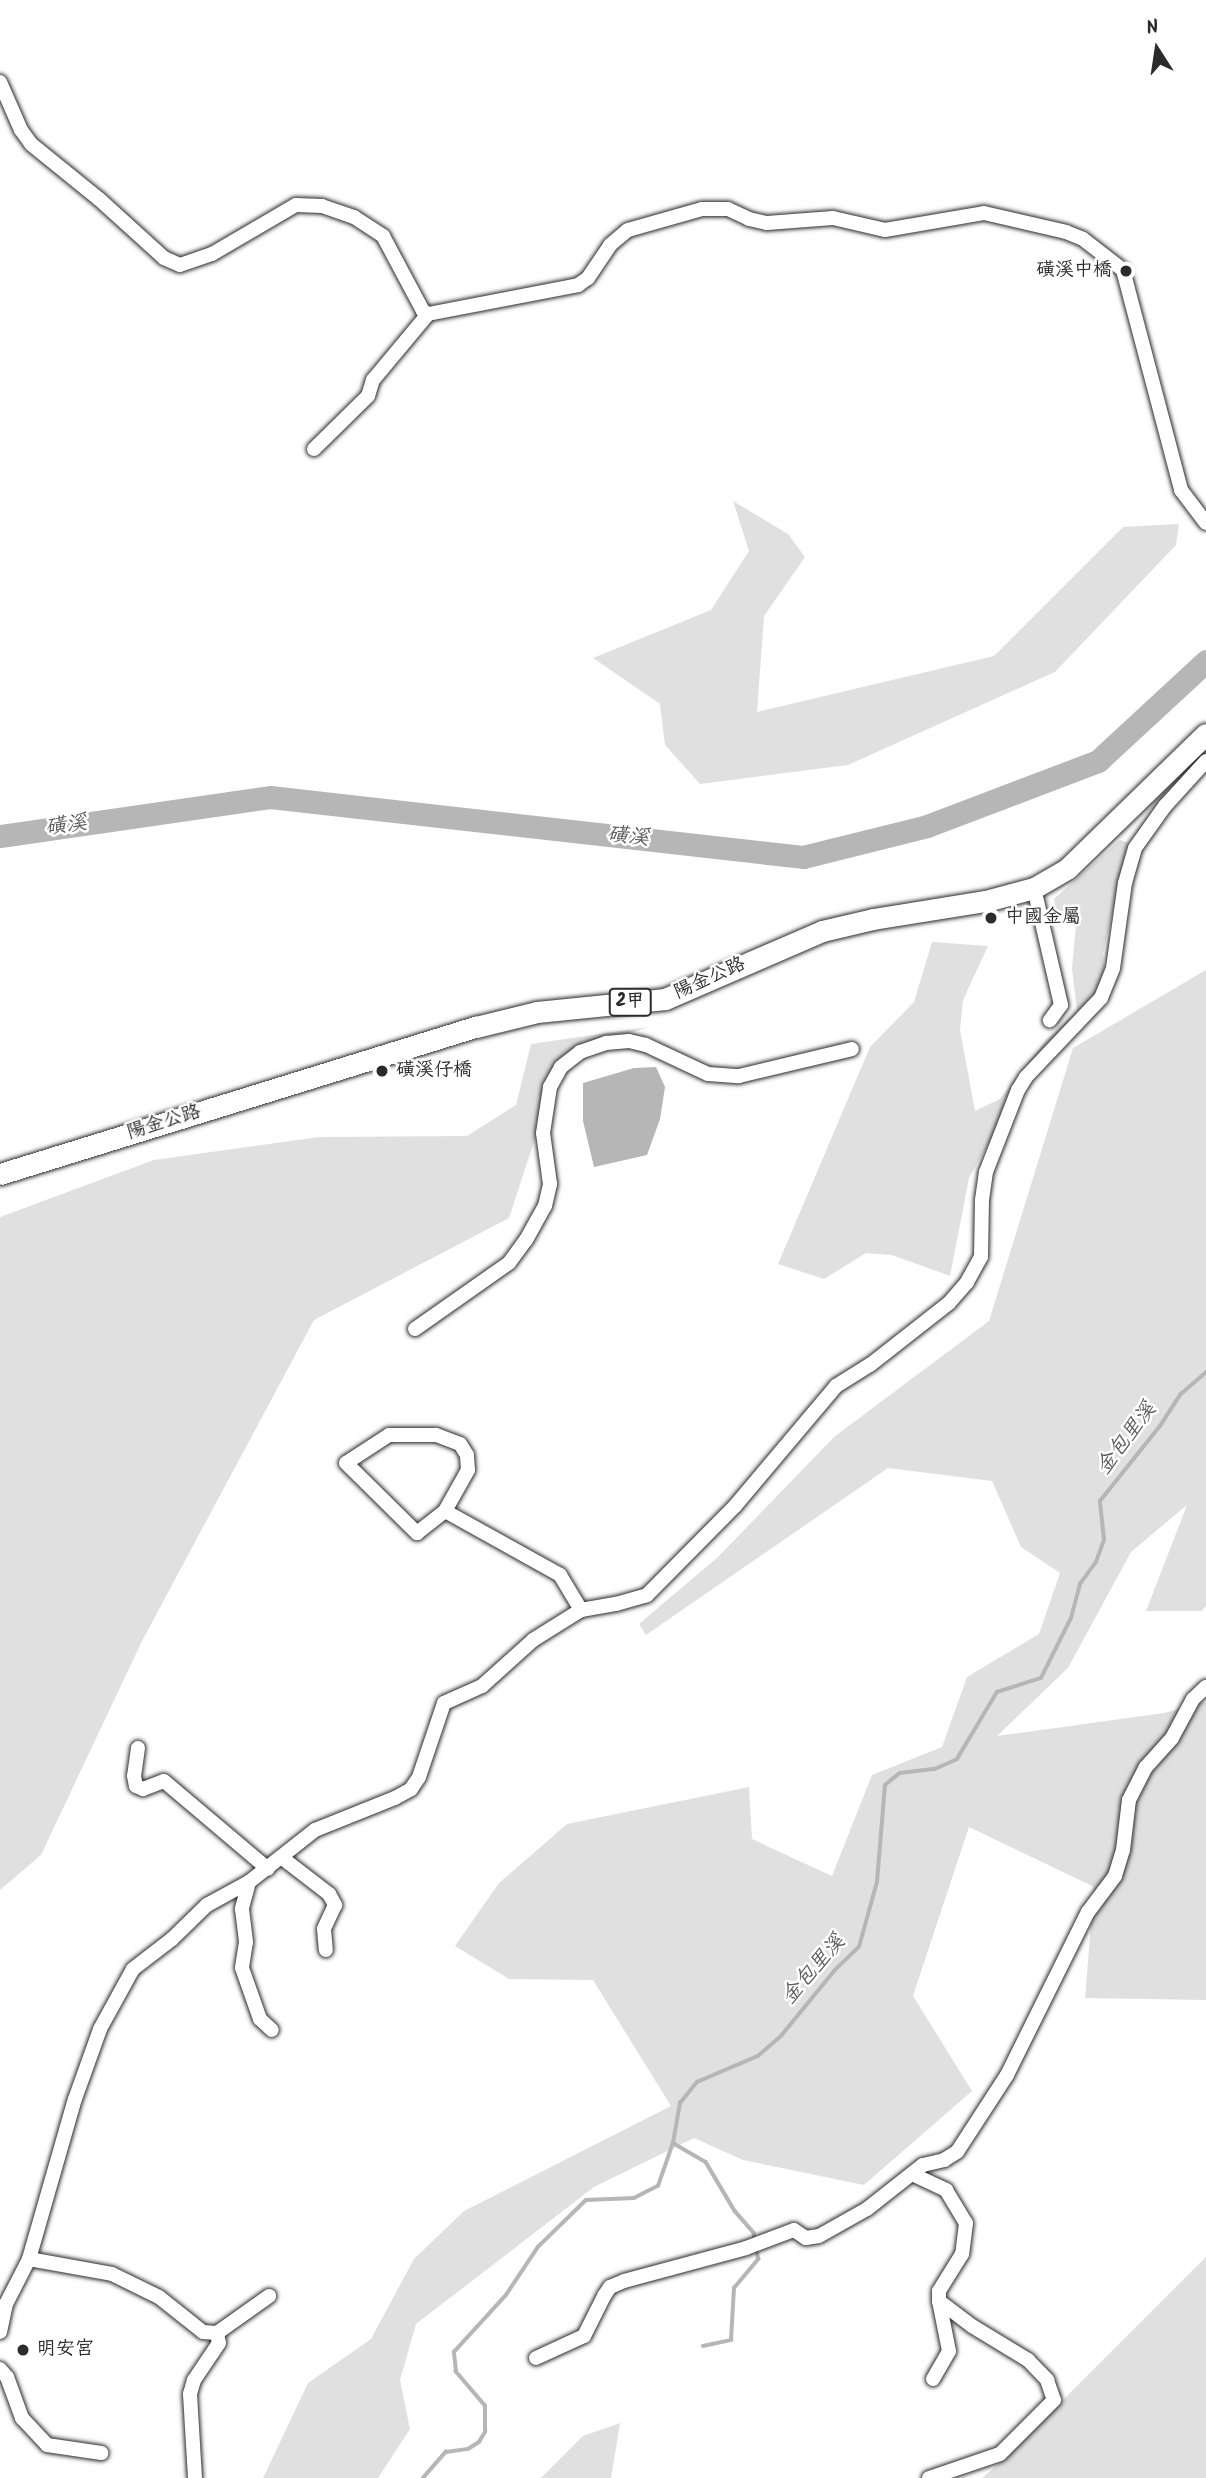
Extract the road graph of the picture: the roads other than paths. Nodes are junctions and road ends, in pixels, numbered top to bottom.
1 (0, 82) edge
2 (428, 314) junction
3 (314, 449) dead end
4 (1206, 523) edge
5 (1206, 734) edge
6 (1206, 761) edge
7 (1034, 888) junction
8 (1051, 1020) dead end
9 (852, 1049) dead end
10 (0, 1174) edge
11 (415, 1329) dead end
12 (445, 1511) junction
13 (581, 1610) junction
14 (1206, 1687) edge
15 (138, 1748) dead end
16 (281, 1857) junction
17 (268, 1869) junction
18 (249, 1882) junction
19 (326, 1950) dead end
20 (272, 2030) dead end
21 (912, 2174) junction
22 (29, 2259) junction
23 (270, 2296) dead end
24 (939, 2301) junction
25 (0, 2332) edge
26 (217, 2333) junction
27 (536, 2358) dead end
28 (0, 2369) edge
29 (933, 2379) dead end
30 (101, 2453) dead end
31 (195, 2478) edge
32 (929, 2478) edge

1 - 2 street
2 - 3 street
2 - 4 street
5 - 7 main road, 陽金公路 / 2甲
6 - 13 street
7 - 8 street
7 - 10 main road, 陽金公路 / 2甲
9 - 11 street
12 - 12 street
12 - 13 street
13 - 16 street
14 - 21 street
15 - 17 street
16 - 17 street
16 - 19 street
17 - 18 street
18 - 20 street
18 - 22 street
21 - 24 street
21 - 27 street
22 - 25 street
22 - 26 street
23 - 26 street
24 - 29 street
24 - 32 street
26 - 31 street
28 - 30 street

